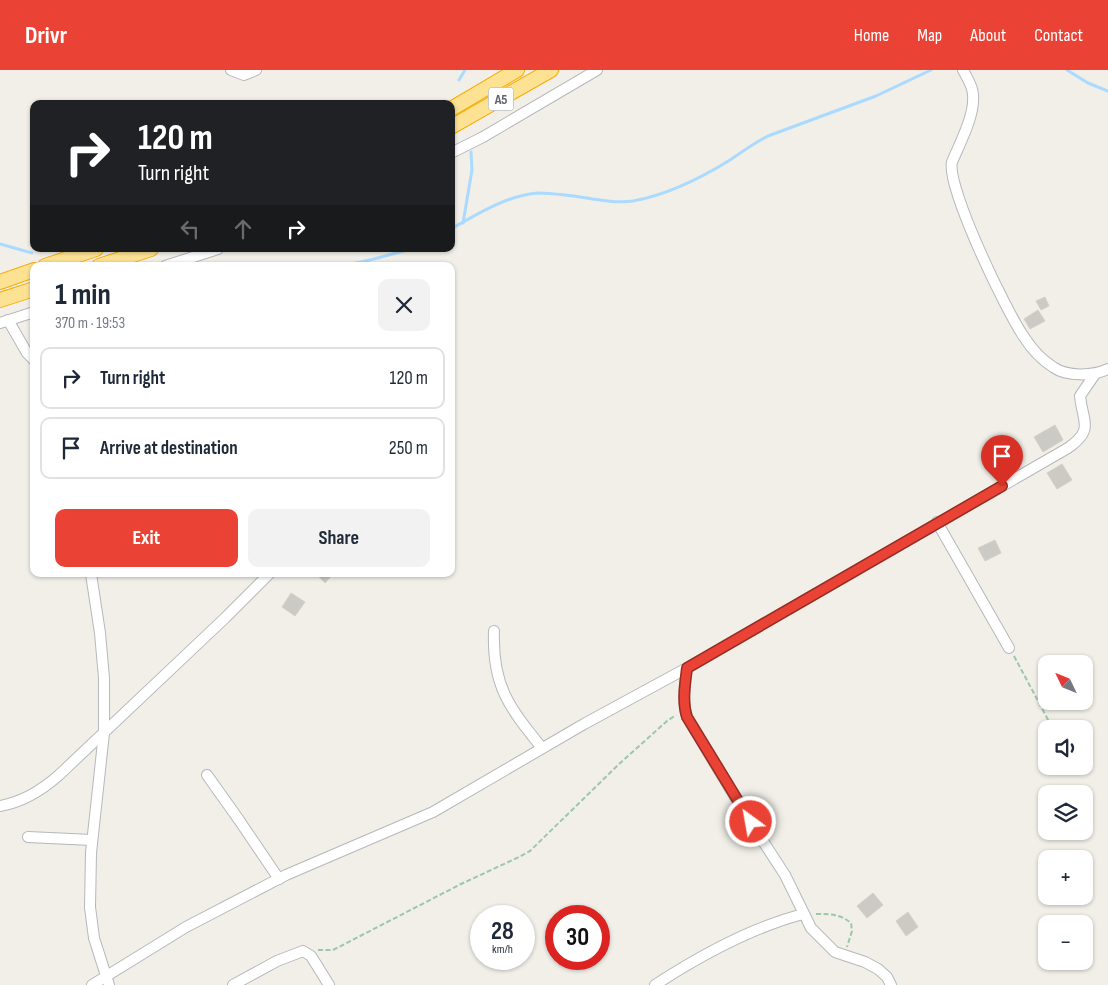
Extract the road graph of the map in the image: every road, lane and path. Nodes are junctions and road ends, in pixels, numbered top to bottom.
1 (231, 70) edge
2 (256, 70) edge
3 (517, 70) edge
4 (551, 70) edge
5 (597, 70) edge
6 (963, 70) edge
7 (455, 107) edge
8 (455, 125) edge
9 (455, 151) edge
10 (87, 252) edge
11 (142, 252) edge
12 (209, 252) edge
13 (57, 262) edge
14 (111, 262) edge
15 (177, 262) edge
16 (30, 271) edge
17 (0, 282) edge
18 (30, 289) edge
19 (0, 300) edge
20 (30, 313) edge
21 (4, 322) edge
22 (30, 355) edge
23 (1108, 369) edge
24 (1095, 374) junction
25 (938, 522) junction
26 (91, 577) edge
27 (266, 577) edge
28 (494, 630) dead end
29 (1009, 648) joint
30 (687, 668) junction
31 (685, 710) junction
32 (1048, 720) edge
33 (104, 733) junction
34 (542, 748) junction
35 (207, 775) dead end
36 (0, 806) edge
37 (28, 838) dead end
38 (92, 840) junction
39 (279, 879) junction
40 (803, 914) junction
41 (308, 953) junction
42 (844, 955) junction
43 (107, 981) edge
44 (92, 985) edge
45 (233, 985) edge
46 (329, 985) edge
47 (655, 985) edge
48 (891, 985) edge

1 - 2 street
3 - 7 highway, Α5
4 - 8 highway, Α5
5 - 9 street
6 - 24 street
10 - 13 highway
11 - 14 highway
12 - 15 street
16 - 17 highway
18 - 19 highway
20 - 21 street
21 - 22 street
23 - 24 street
24 - 25 street
25 - 29 street
25 - 30 street
26 - 33 street
27 - 33 street
28 - 34 street
29 - 32 path
30 - 31 street
30 - 34 street
31 - 40 street
31 - 41 path
33 - 36 street
33 - 38 street
34 - 39 street
35 - 39 street
37 - 38 street
38 - 43 street
39 - 43 street
40 - 42 street
40 - 42 path
40 - 47 street
41 - 45 street
41 - 46 street
42 - 48 street
43 - 44 street

